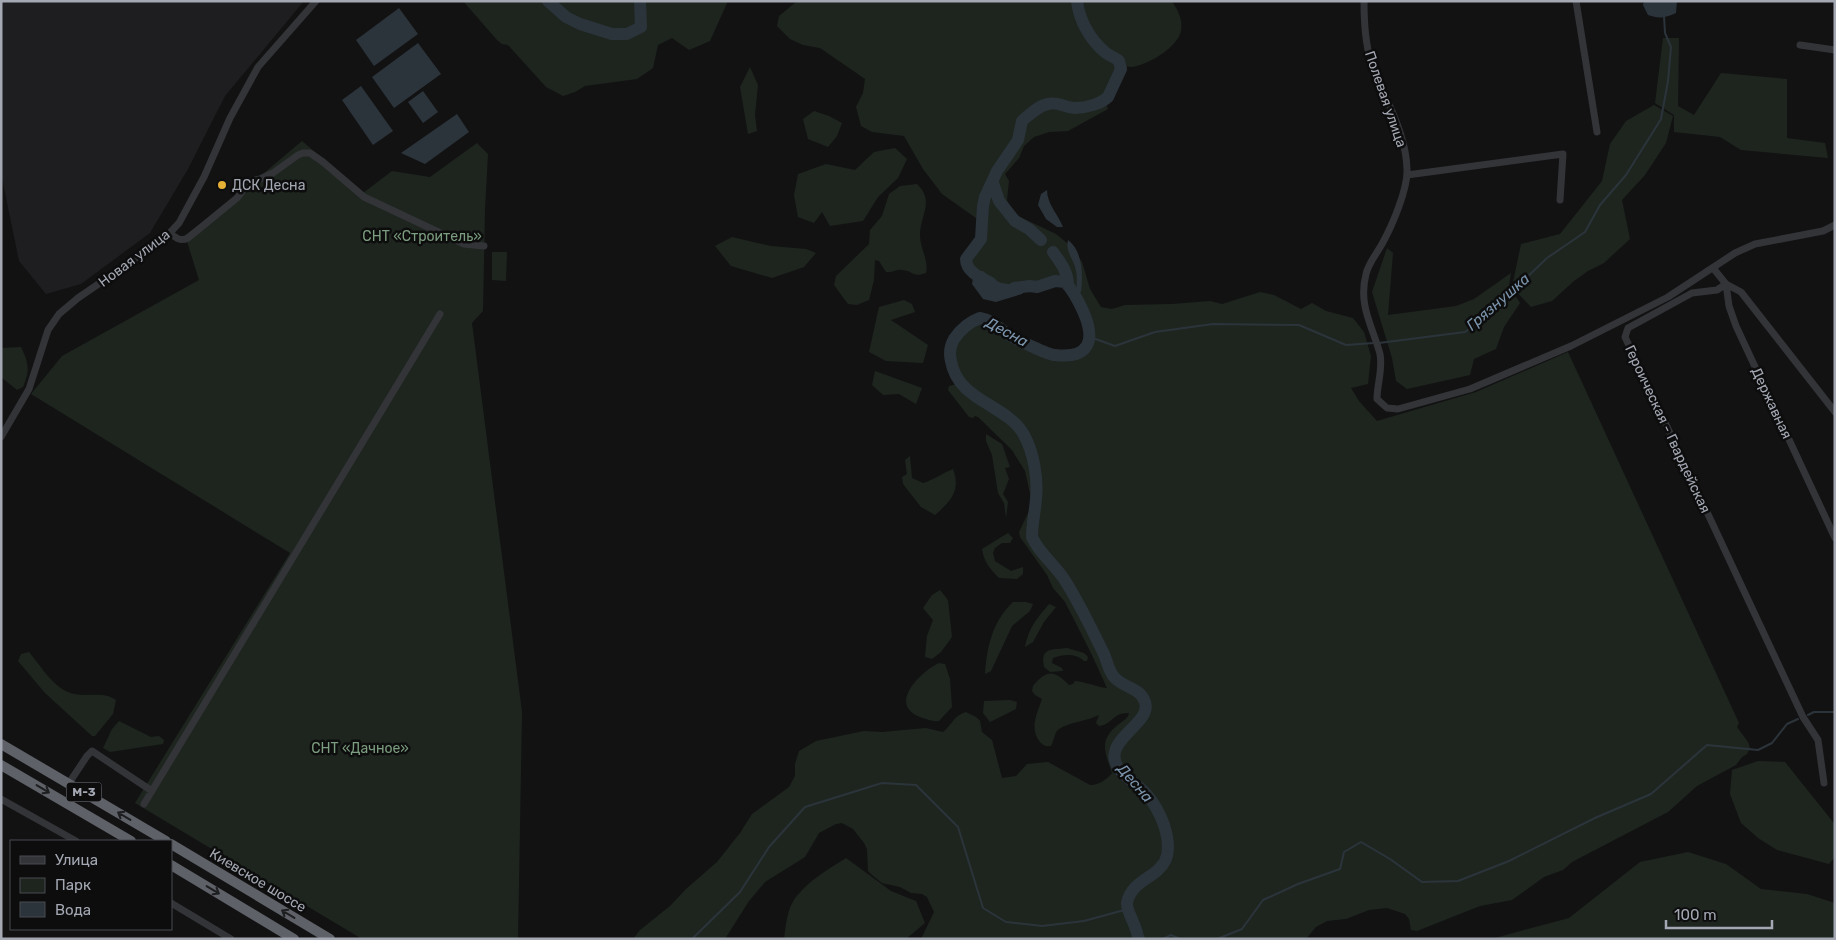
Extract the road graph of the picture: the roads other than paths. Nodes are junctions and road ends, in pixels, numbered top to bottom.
1 (316, 1) edge
2 (1364, 1) edge
3 (1576, 1) edge
4 (1800, 45) dead end
5 (1835, 50) edge
6 (1597, 132) dead end
7 (1407, 175) junction
8 (1560, 200) dead end
9 (1835, 225) edge
10 (170, 233) junction
11 (484, 246) dead end
12 (1713, 268) junction
13 (1726, 284) junction
14 (440, 314) dead end
15 (1835, 412) edge
16 (1, 437) edge
17 (1835, 538) edge
18 (1, 744) edge
19 (1, 766) edge
20 (69, 783) junction
21 (1824, 783) dead end
22 (152, 791) junction
23 (1, 799) edge
24 (144, 804) dead end
25 (74, 840) edge
26 (129, 840) edge
27 (164, 840) edge
28 (172, 845) edge
29 (172, 866) edge
30 (172, 904) edge
31 (231, 939) edge
32 (294, 939) edge
33 (330, 939) edge

1 - 10 street, Новая улица
2 - 7 street, Полевая улица
3 - 6 street
4 - 5 street
7 - 8 street
7 - 12 street, Полевая улица
9 - 12 street
10 - 11 street, Новая улица
10 - 16 street, Новая улица
12 - 13 street
13 - 15 street
13 - 17 street, Державная
13 - 21 street, Героическая - Гвардейская
14 - 22 street
18 - 20 highway, М-3
19 -> 26 highway, М-3
20 - 22 street
27 -> 20 highway, М-3
22 - 24 street
23 - 25 street
33 -> 28 highway, Киевское шоссе
29 -> 32 highway
30 - 31 street

